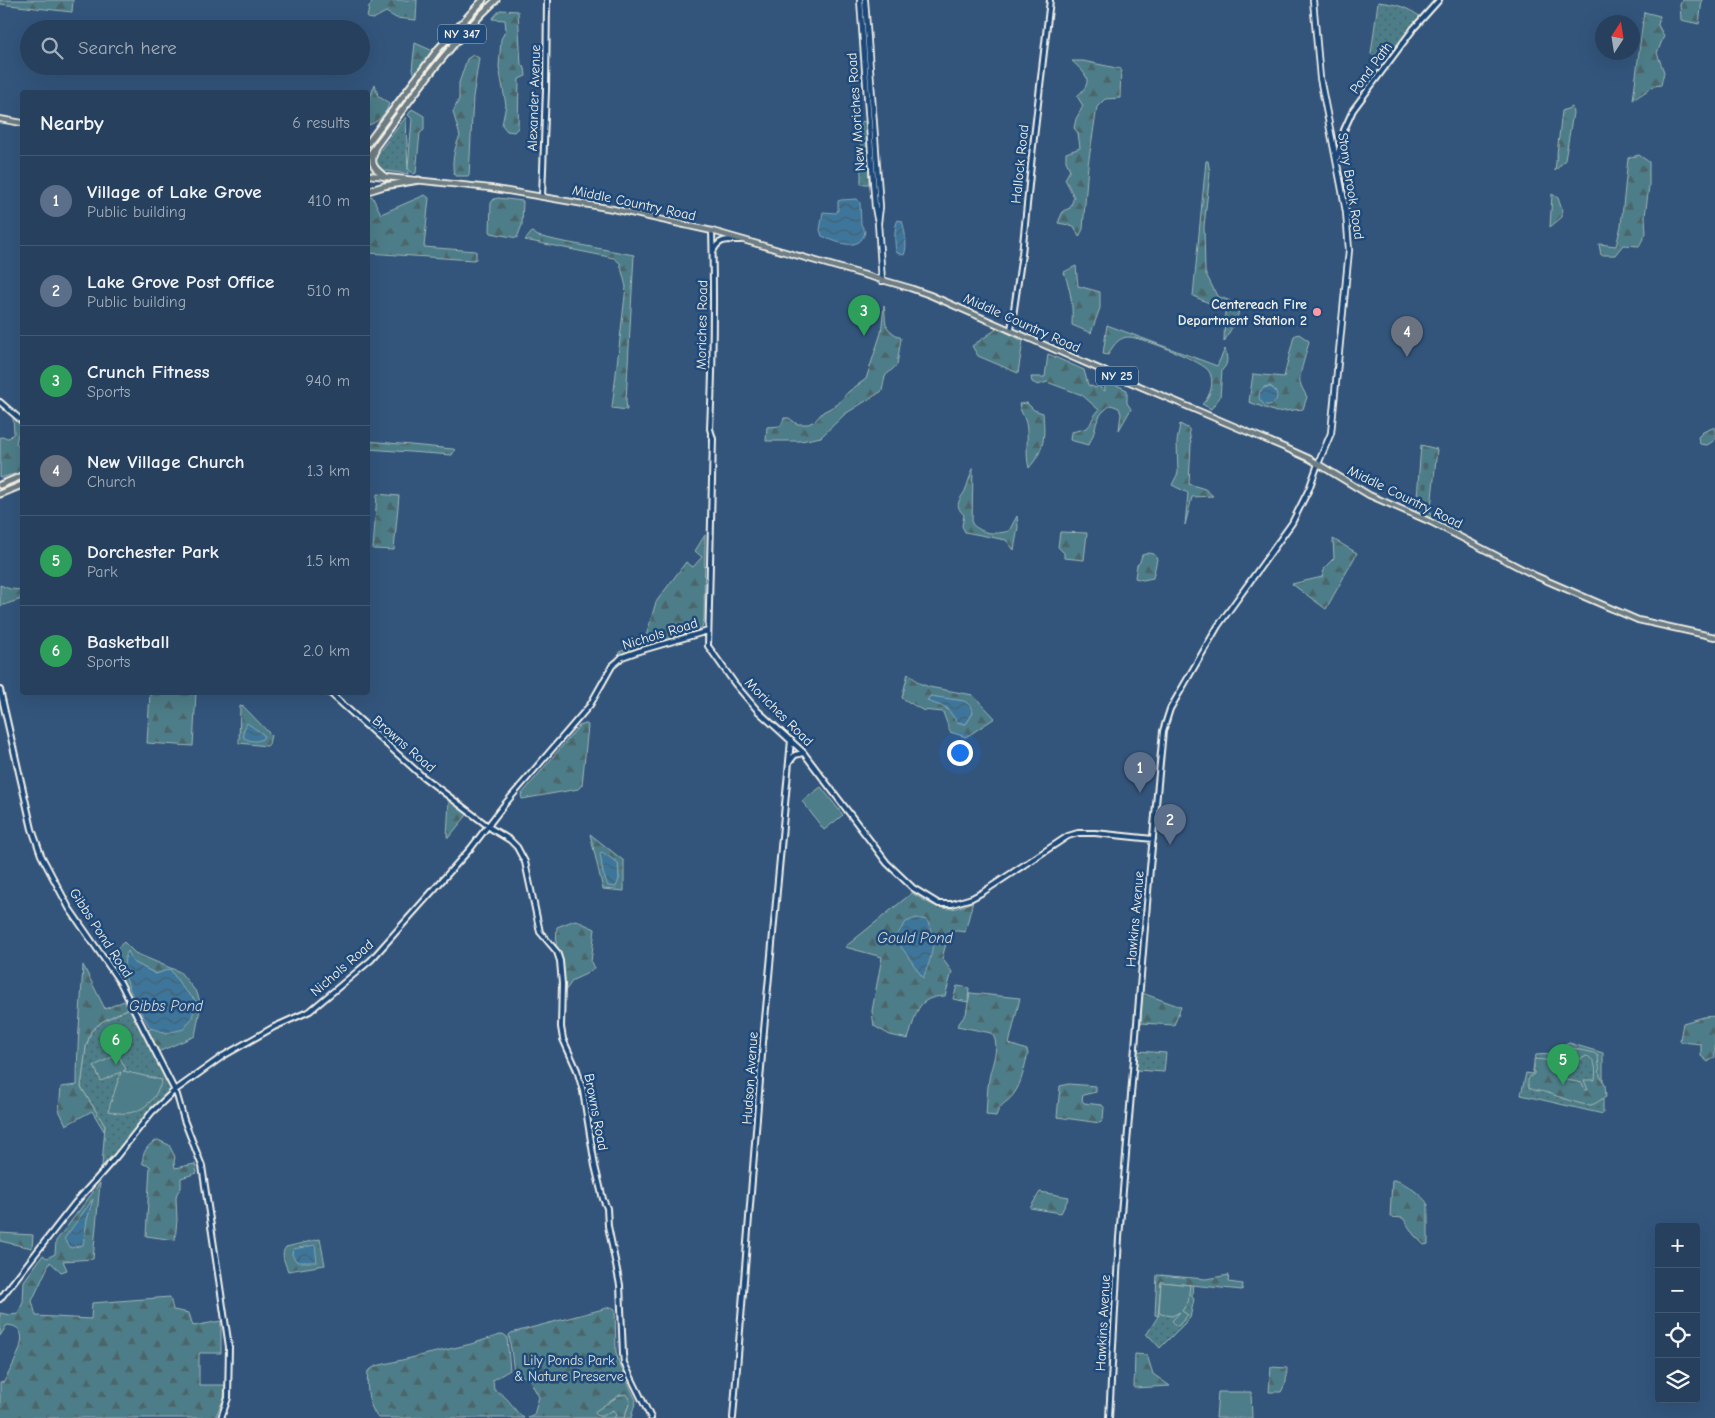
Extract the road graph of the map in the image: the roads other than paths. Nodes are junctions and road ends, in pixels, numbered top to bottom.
1 (483, 0) edge
2 (496, 0) edge
3 (547, 0) edge
4 (860, 0) edge
5 (865, 0) edge
6 (1050, 0) edge
7 (1313, 0) edge
8 (1439, 0) edge
9 (0, 119) edge
10 (385, 120) junction
11 (20, 123) edge
12 (370, 136) edge
13 (370, 140) edge
14 (378, 142) junction
15 (370, 154) edge
16 (1337, 158) junction
17 (370, 176) edge
18 (385, 177) junction
19 (419, 180) junction
20 (370, 190) edge
21 (542, 196) junction
22 (878, 223) junction
23 (712, 231) junction
24 (742, 241) junction
25 (713, 254) junction
26 (882, 281) junction
27 (1011, 330) junction
28 (0, 402) edge
29 (20, 419) edge
30 (1318, 464) junction
31 (20, 477) edge
32 (0, 485) edge
33 (20, 486) edge
34 (0, 494) edge
35 (708, 631) junction
36 (1715, 637) edge
37 (0, 690) edge
38 (332, 695) edge
39 (791, 740) junction
40 (804, 753) junction
41 (789, 766) junction
42 (487, 825) junction
43 (1153, 839) junction
44 (174, 1090) junction
45 (0, 1299) edge
46 (221, 1418) edge
47 (651, 1418) edge
48 (733, 1418) edge
49 (1110, 1418) edge

1 - 10 highway, NY 347
2 - 14 highway, NY 347
3 - 21 street, Alexander Avenue
4 - 22 main road, New Moriches Road
5 - 22 main road, New Moriches Road
6 - 27 street, Hallock Road
7 - 16 main road, Stony Brook Road
8 - 16 street, Pond Path
9 - 11 main road
10 - 12 highway
10 - 13 highway, NY 347
14 - 15 highway, NY 347
14 - 18 highway
16 - 30 main road, Stony Brook Road
17 - 18 main road, Middle Country Road / NY 25
18 - 19 main road, Middle Country Road / NY 25
19 - 20 highway
19 - 21 main road, Middle Country Road / NY 25
21 - 23 main road, Middle Country Road / NY 25
22 - 26 main road, New Moriches Road
23 - 24 main road, Middle Country Road / NY 25
23 - 25 street, Moriches Road
24 - 25 street
24 - 26 main road, Middle Country Road / NY 25
25 - 35 street, Moriches Road
26 - 27 main road, Middle Country Road / NY 25
27 - 30 main road, Middle Country Road / NY 25
28 - 29 street
30 - 36 main road, Middle Country Road / NY 25
30 - 43 street, Hawkins Avenue
31 - 32 highway
33 - 34 highway
35 - 39 street, Moriches Road
35 - 42 street, Nichols Road
37 - 44 street, Gibbs Pond Road
38 - 42 street, Browns Road
39 - 40 street, Moriches Road
39 - 41 street, Hudson Avenue
40 - 41 street
40 - 43 street, Moriches Road
41 - 48 street, Hudson Avenue
42 - 44 street, Nichols Road
42 - 47 street, Browns Road
43 - 49 street, Hawkins Avenue
44 - 45 street, Nichols Road
44 - 46 street, Gibbs Pond Road

